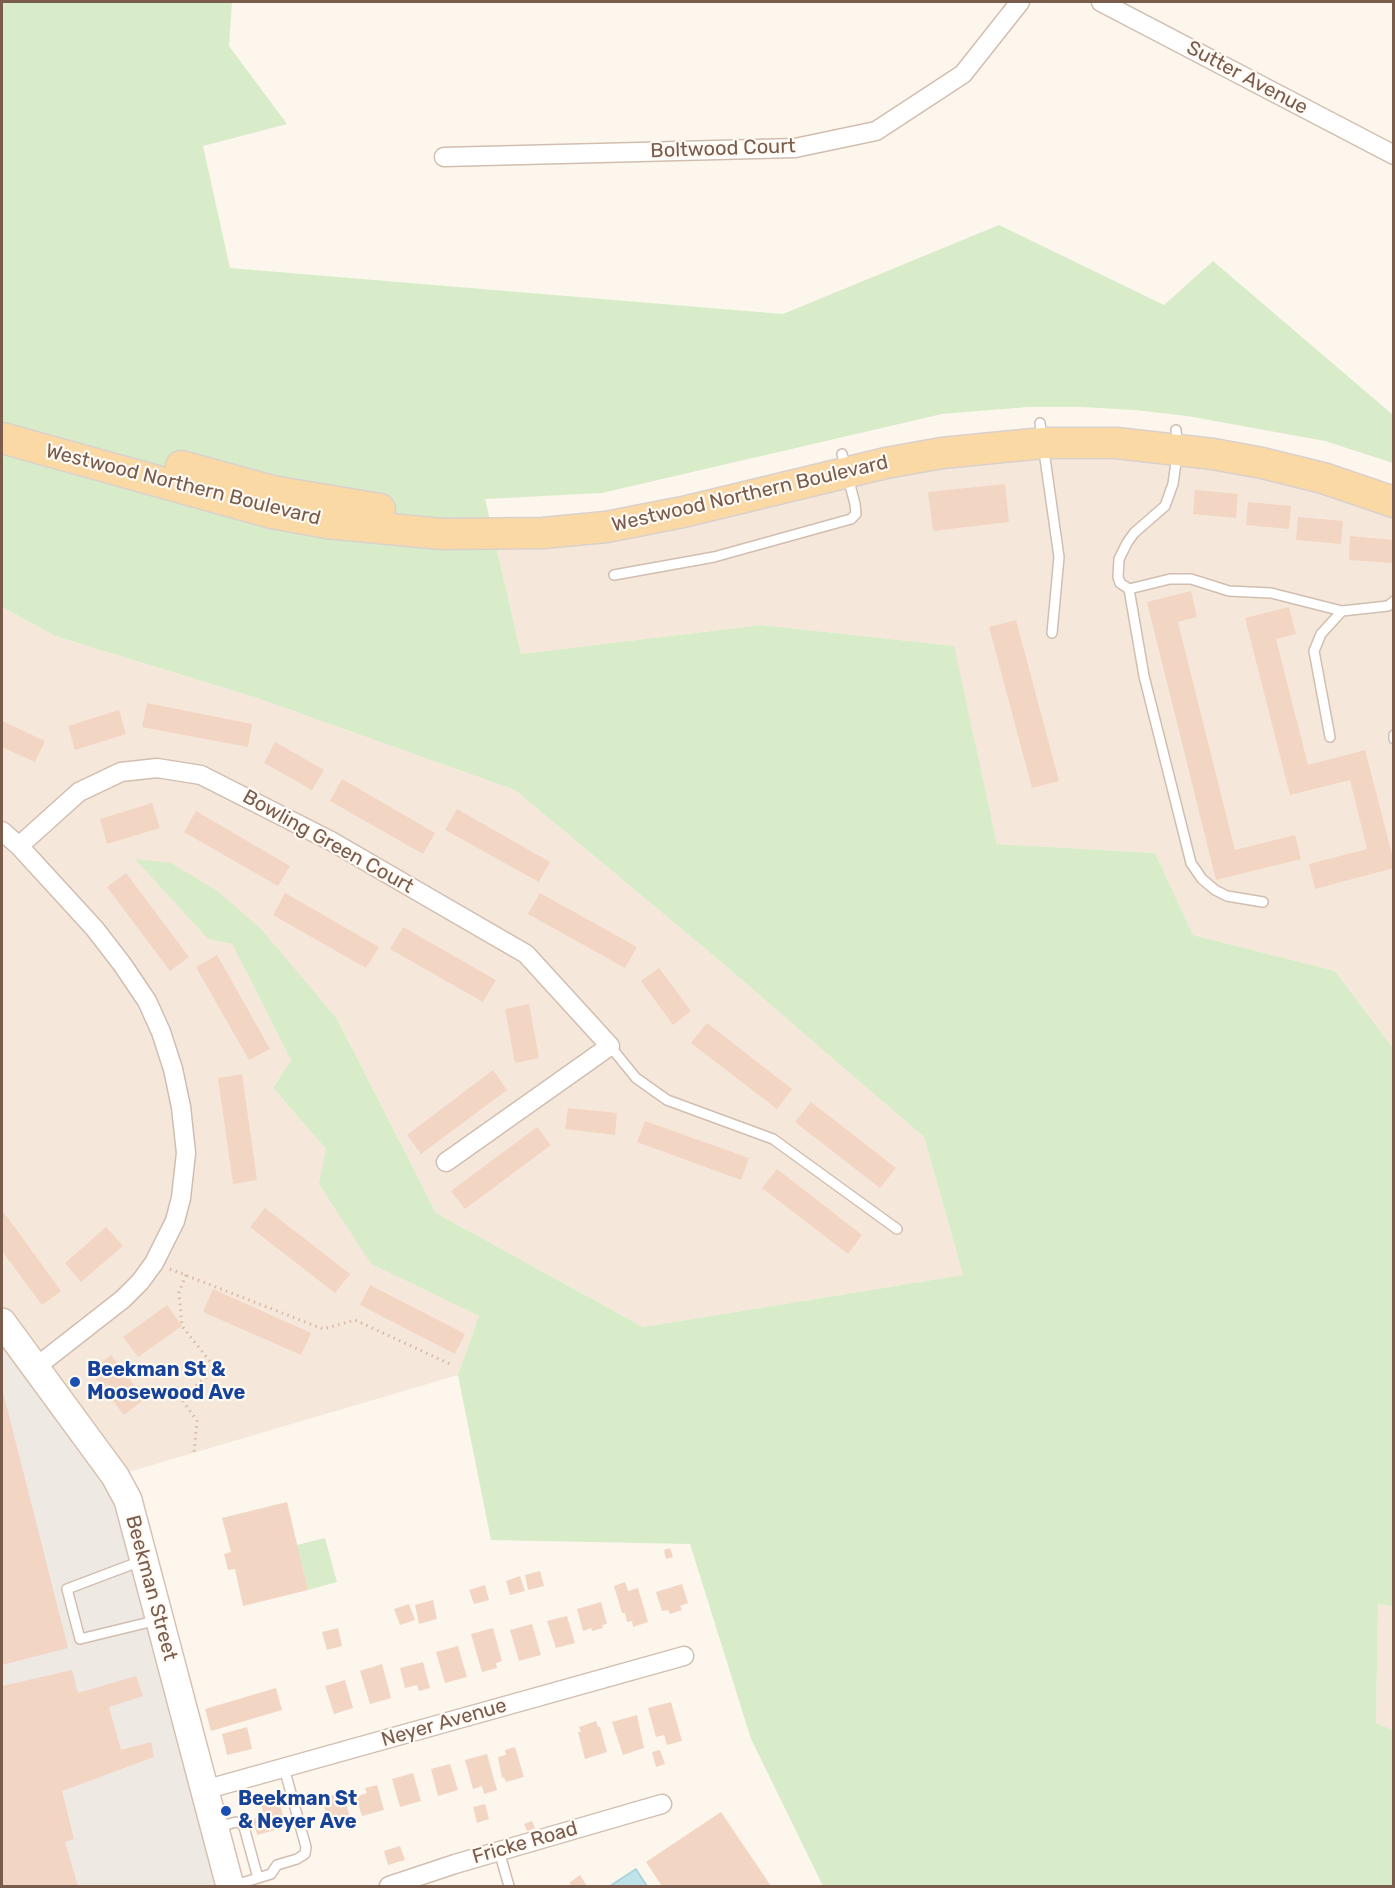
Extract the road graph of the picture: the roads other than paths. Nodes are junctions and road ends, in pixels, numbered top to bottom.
1 (1020, 2) edge
2 (1101, 2) edge
3 (1394, 155) edge
4 (444, 157) dead end
5 (2, 418) edge
6 (1041, 433) junction
7 (2, 438) edge
8 (1177, 439) junction
9 (844, 463) junction
10 (1394, 480) edge
11 (1394, 502) edge
12 (614, 575) dead end
13 (1129, 589) junction
14 (1394, 601) edge
15 (1342, 611) junction
16 (1052, 633) dead end
17 (1330, 737) dead end
18 (2, 831) edge
19 (19, 846) junction
20 (1263, 902) dead end
21 (610, 1046) junction
22 (446, 1162) dead end
23 (897, 1229) dead end
24 (2, 1322) edge
25 (36, 1367) junction
26 (143, 1561) junction
27 (159, 1619) junction
28 (684, 1656) dead end
29 (284, 1768) junction
30 (204, 1790) junction
31 (662, 1804) dead end
32 (214, 1828) junction
33 (499, 1851) junction
34 (258, 1878) junction
35 (231, 1887) edge
36 (389, 1887) edge
37 (509, 1887) edge

1 - 4 street, Boltwood Court
2 - 3 street, Sutter Avenue
5 - 9 main road, Westwood Northern Boulevard
6 - 8 main road, Westwood Northern Boulevard
6 - 9 main road, Westwood Northern Boulevard
6 - 16 lane
7 - 9 main road, Westwood Northern Boulevard
8 - 10 main road, Westwood Northern Boulevard
8 - 11 main road, Westwood Northern Boulevard
8 - 13 lane
9 - 12 lane
13 - 15 lane
13 - 20 lane
14 - 15 lane
15 - 17 lane
18 - 19 street
19 - 21 street, Bowling Green Court
19 - 25 street
21 - 22 street
21 - 23 lane
24 - 25 main road, Beekman Street
25 - 26 main road, Beekman Street
26 - 27 main road, Beekman Street
26 - 27 lane
27 - 30 main road, Beekman Street
28 - 29 street, Neyer Avenue
29 - 30 street, Neyer Avenue
29 - 34 lane
30 - 32 main road, Beekman Street
31 - 33 street, Fricke Road
32 - 34 lane
32 - 35 main road, Beekman Street
33 - 36 street, Fricke Road
33 - 37 lane
34 - 35 lane

